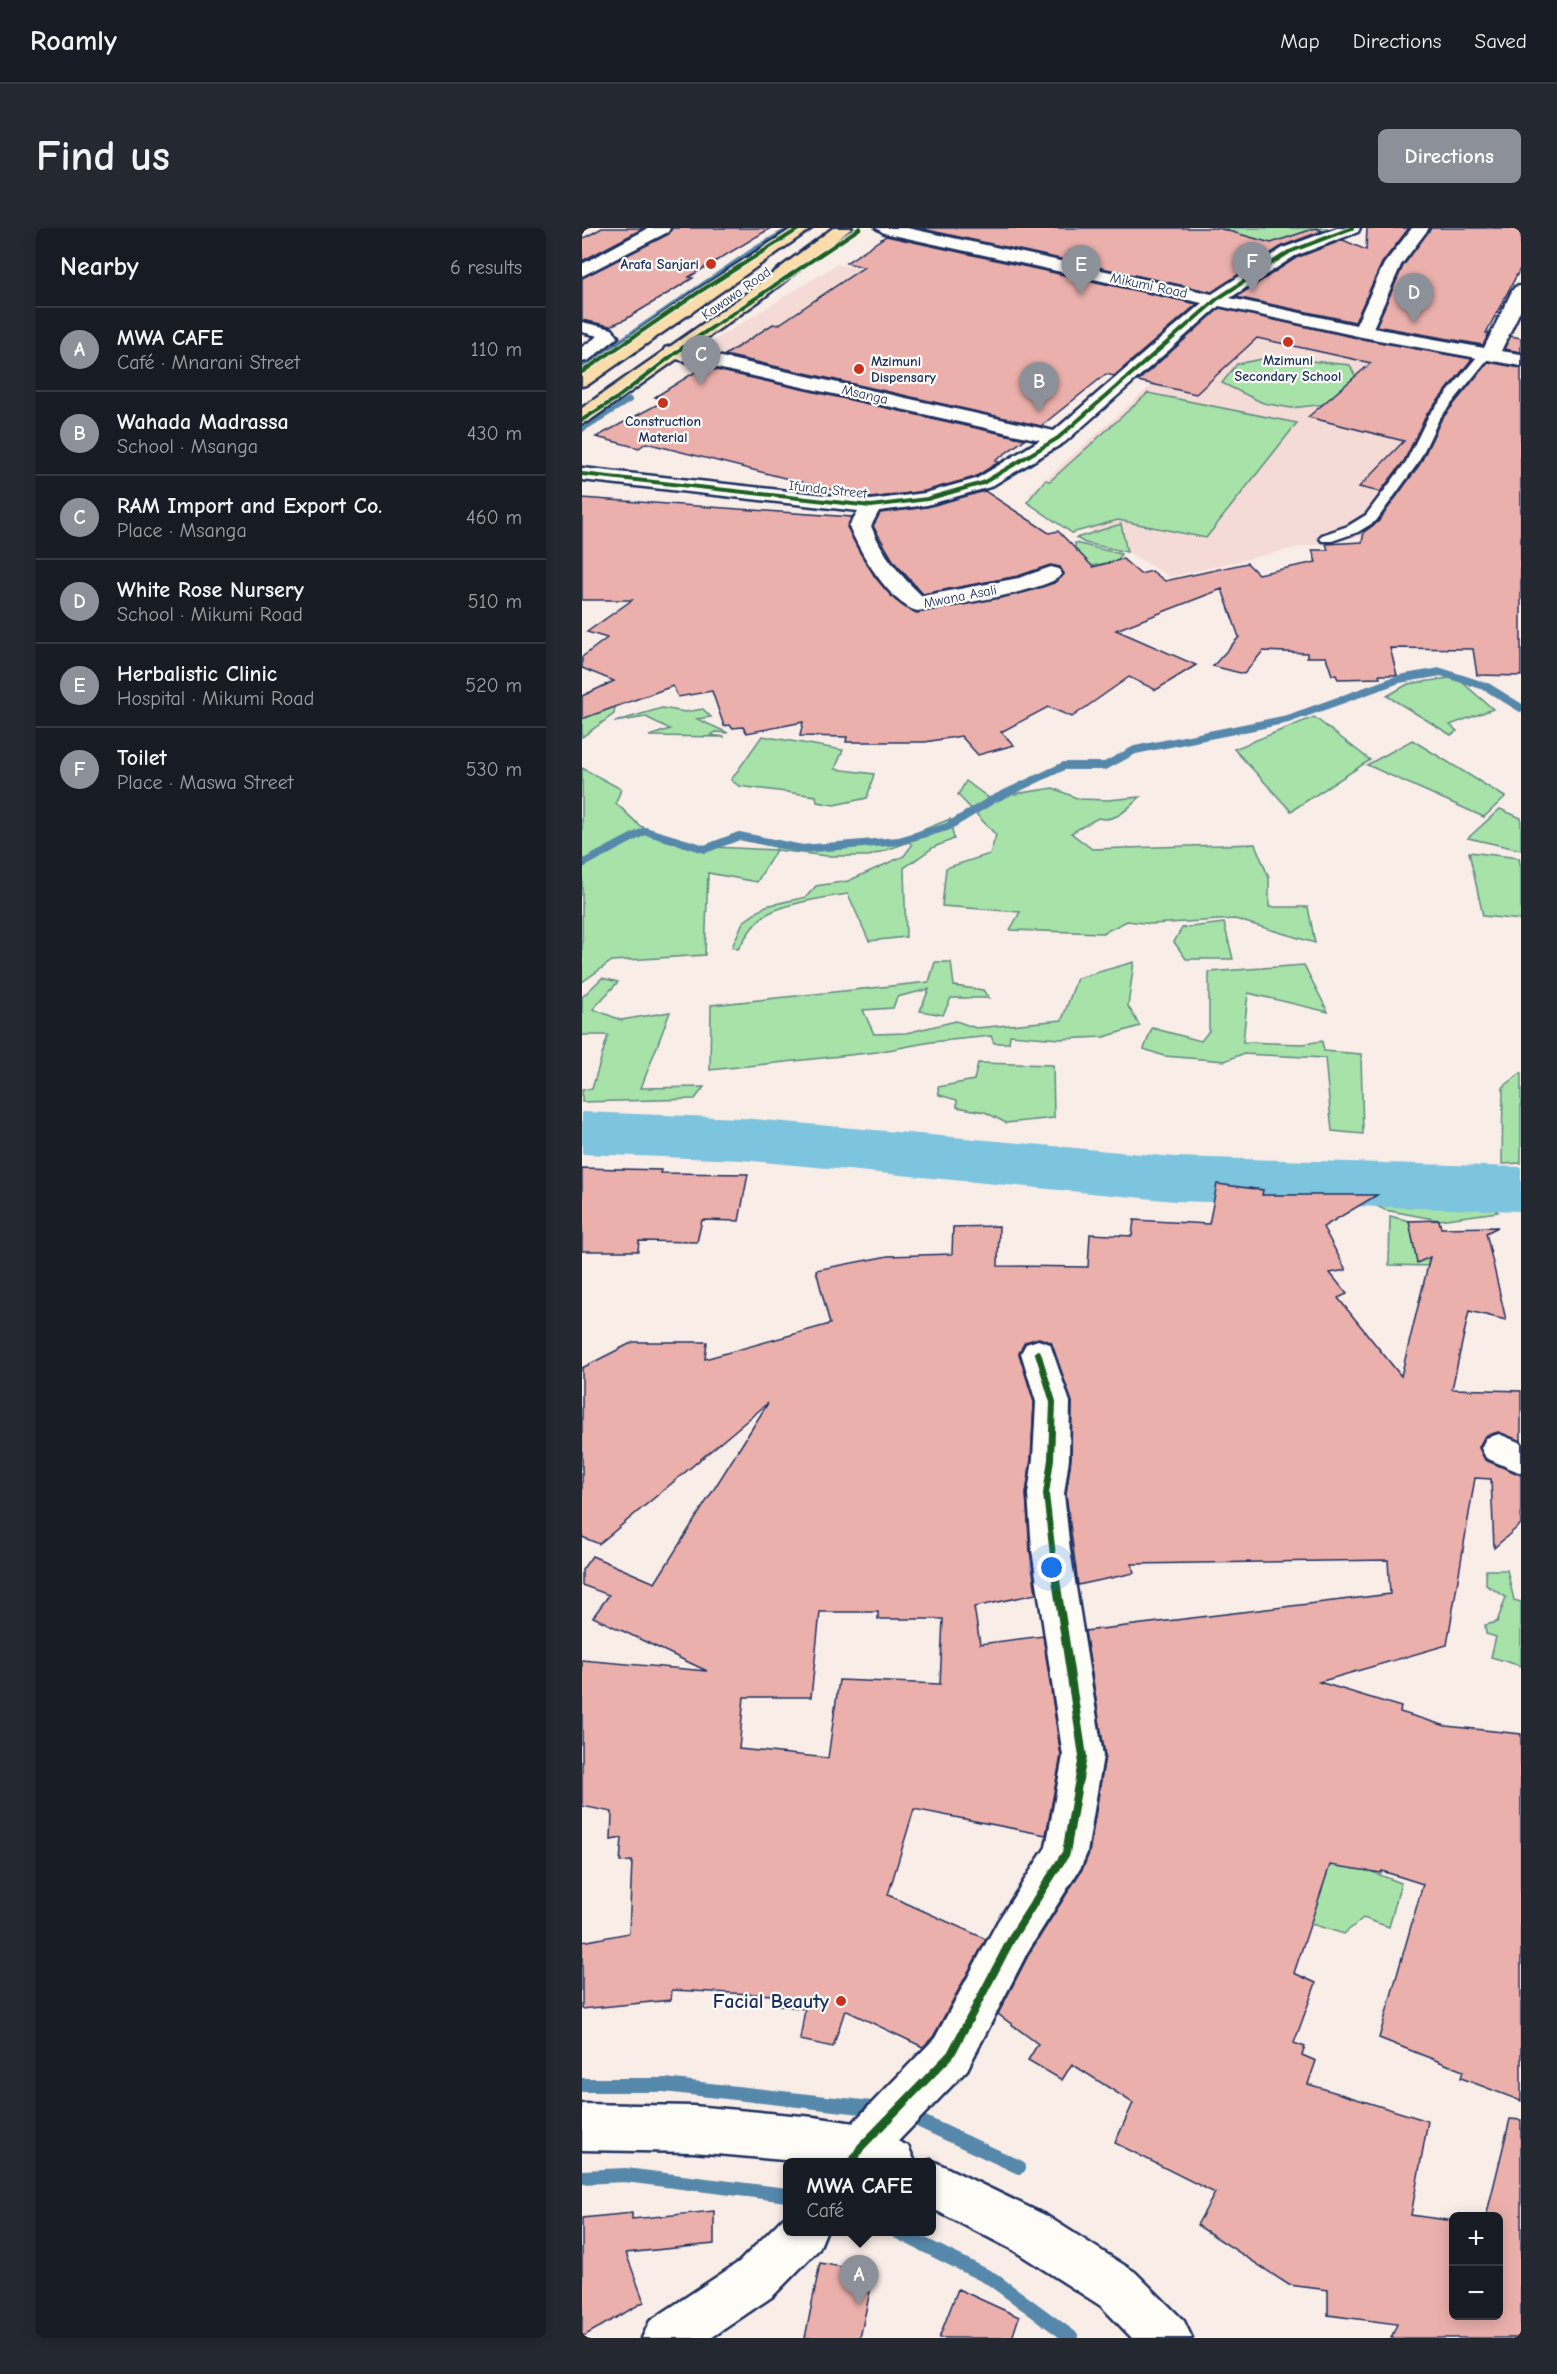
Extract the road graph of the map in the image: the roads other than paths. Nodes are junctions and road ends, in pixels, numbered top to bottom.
1 (662, 228) edge
2 (804, 228) edge
3 (844, 228) edge
4 (884, 228) edge
5 (1352, 228) edge
6 (1421, 228) edge
7 (994, 233) dead end
8 (971, 248) junction
9 (582, 271) edge
10 (1521, 291) edge
11 (1217, 299) junction
12 (582, 327) edge
13 (1362, 332) junction
14 (672, 352) junction
15 (582, 356) edge
16 (1487, 356) junction
17 (1521, 360) edge
18 (582, 380) edge
19 (582, 417) edge
20 (1058, 438) junction
21 (582, 474) edge
22 (871, 506) junction
23 (1327, 538) dead end
24 (1051, 574) dead end
25 (1038, 1353) dead end
26 (582, 2127) edge
27 (868, 2157) edge
28 (936, 2186) edge
29 (798, 2236) edge
30 (667, 2338) edge
31 (1167, 2338) edge

1 - 9 street
2 - 18 main road, Kawawa Road
3 - 14 main road, Kawawa Road
4 - 8 street, Mikumi Road
5 - 11 street, Ifunda Street
6 - 13 street
7 - 8 street
8 - 11 street, Mikumi Road
10 - 16 street
11 - 13 street, Mikumi Road
11 - 20 street, Ifunda Street
12 - 15 street
13 - 16 street, Mikumi Road
14 - 19 main road, Kawawa Road
14 - 20 street, Msanga
16 - 17 street, Mikumi Road
16 - 23 lane
20 - 22 street, Ifunda Street
21 - 22 street, Ifunda Street
22 - 24 street, Mwana Asali
25 - 27 street
26 - 27 street
28 - 31 street
29 - 30 street

